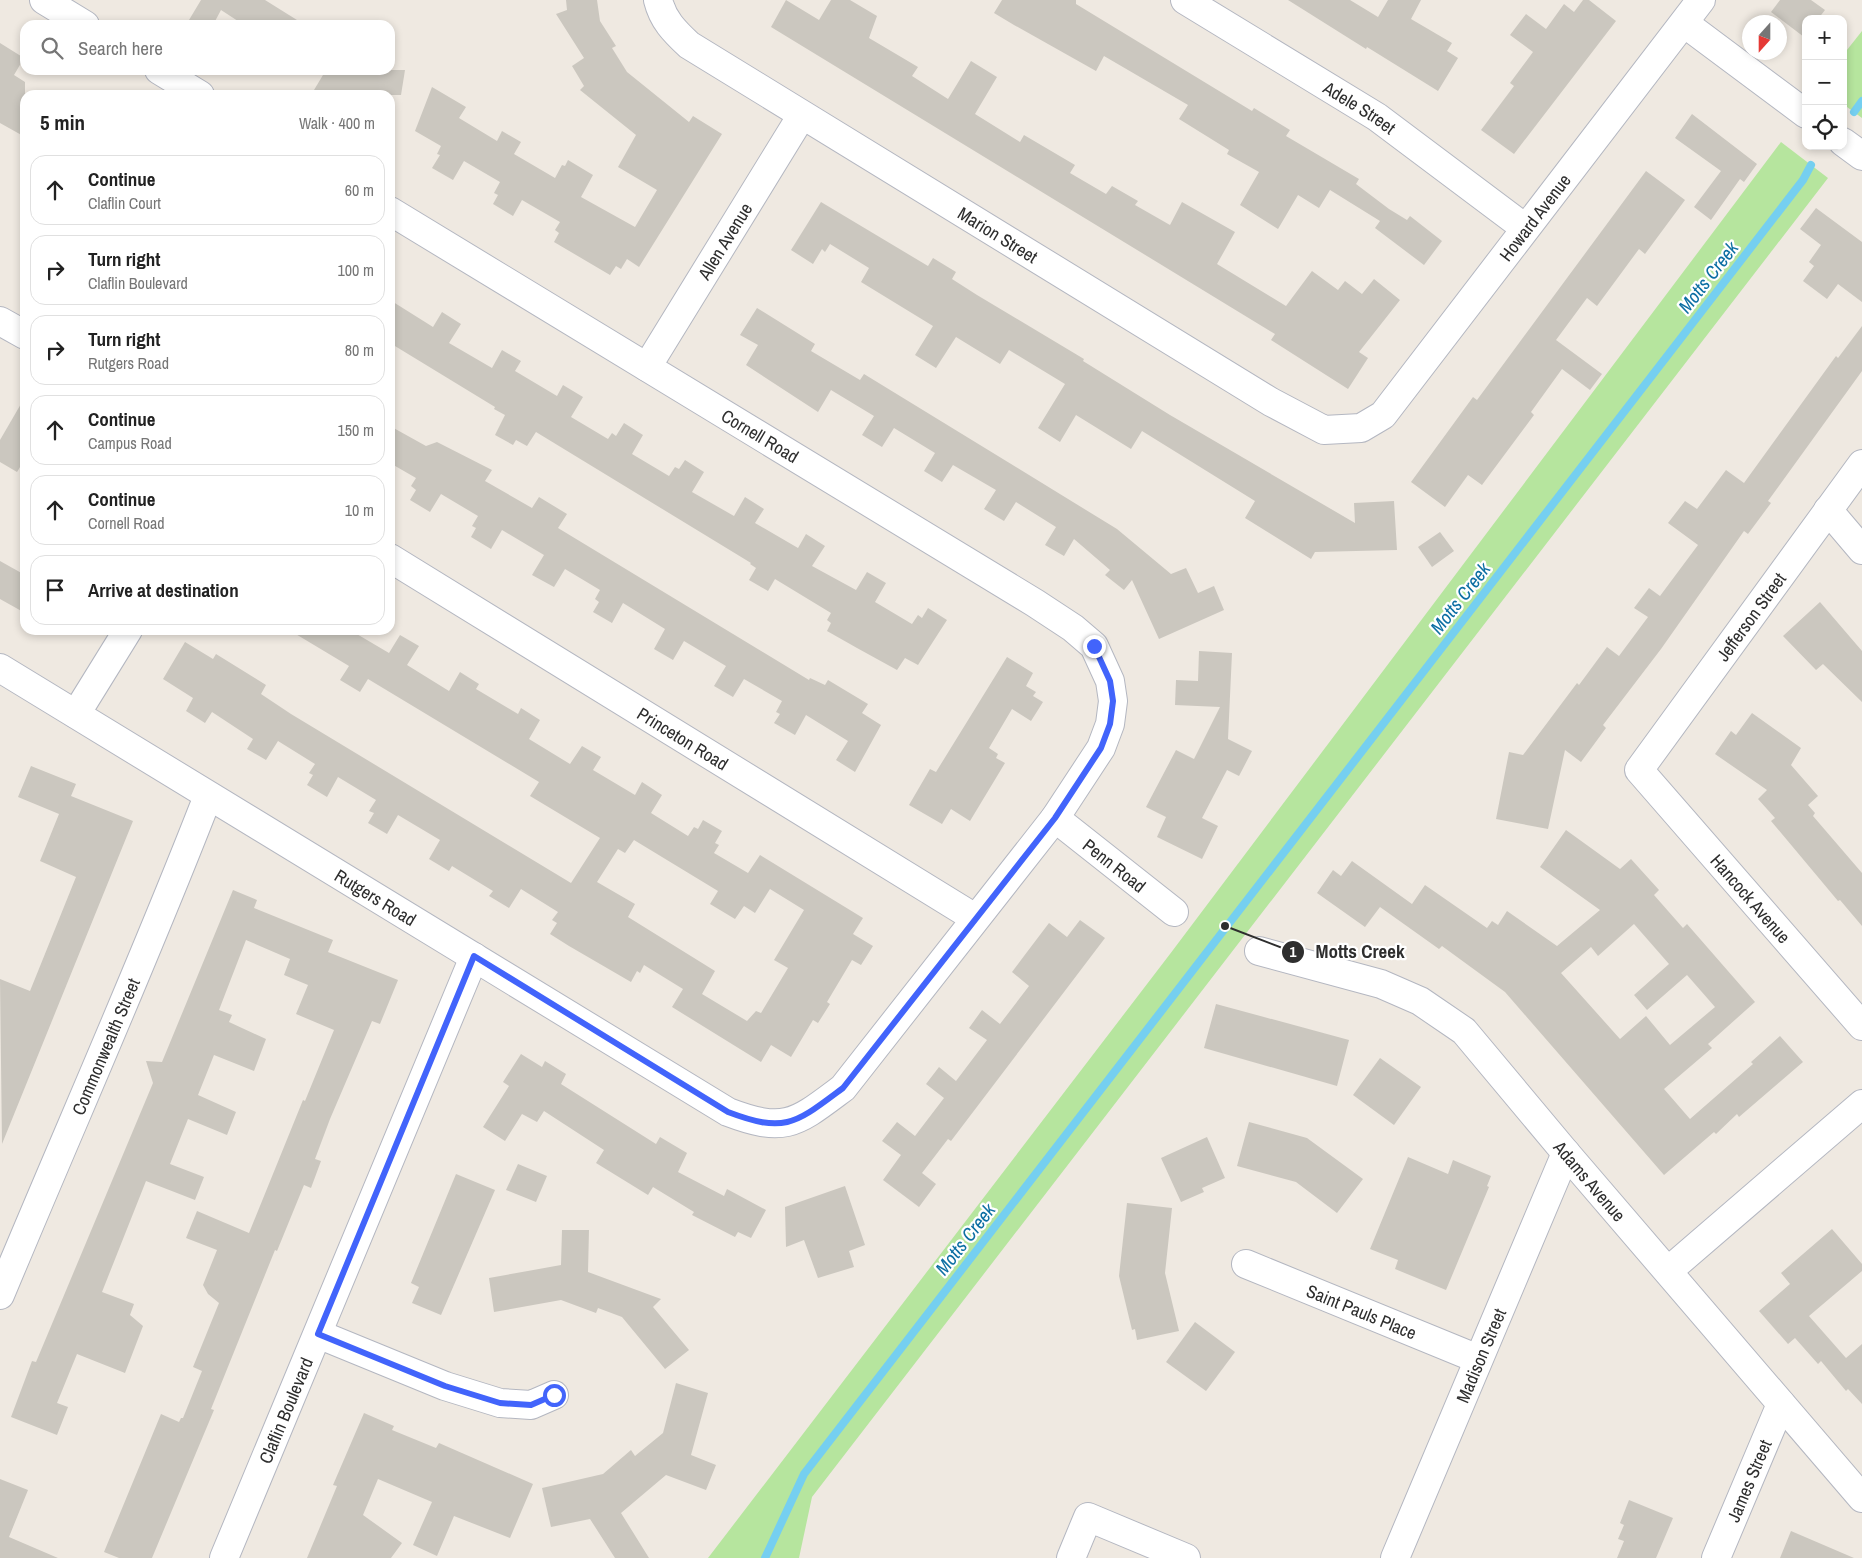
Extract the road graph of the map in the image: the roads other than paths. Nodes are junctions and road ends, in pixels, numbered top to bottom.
1 (44, 0) edge
2 (658, 0) edge
3 (1185, 0) edge
4 (1701, 0) edge
5 (77, 20) edge
6 (1684, 23) junction
7 (167, 75) edge
8 (192, 90) edge
9 (1802, 111) edge
10 (802, 115) junction
11 (1847, 145) edge
12 (1862, 156) edge
13 (395, 214) edge
14 (1525, 228) junction
15 (0, 320) edge
16 (20, 333) edge
17 (647, 367) junction
18 (1361, 428) joint
19 (1862, 464) edge
20 (1828, 510) junction
21 (1862, 550) edge
22 (395, 561) edge
23 (125, 635) edge
24 (0, 668) edge
25 (76, 714) junction
26 (1639, 770) joint
27 (208, 796) junction
28 (1055, 818) junction
29 (1174, 912) dead end
30 (976, 918) junction
31 (1259, 950) dead end
32 (474, 956) junction
33 (1862, 1026) edge
34 (1862, 1104) edge
35 (1566, 1153) junction
36 (1246, 1264) dead end
37 (1668, 1272) junction
38 (0, 1295) edge
39 (318, 1334) junction
40 (1478, 1359) junction
41 (554, 1395) dead end
42 (1781, 1404) junction
43 (1862, 1498) edge
44 (224, 1558) edge
45 (1071, 1558) edge
46 (1186, 1558) edge
47 (1395, 1558) edge
48 (1716, 1558) edge

1 - 5 street
2 - 10 street, Marion Street
3 - 14 street, Adele Street
4 - 6 street, Howard Avenue
6 - 9 street
6 - 14 street, Howard Avenue
7 - 8 street
10 - 17 street, Allen Avenue
10 - 18 street, Marion Street
11 - 12 street
13 - 17 street, Cornell Road
14 - 18 street, Howard Avenue
15 - 16 street
17 - 28 street, Cornell Road
19 - 20 street, Jefferson Street
20 - 21 street
20 - 26 street, Jefferson Street
22 - 30 street, Princeton Road
23 - 25 street
24 - 25 street, Rutgers Road
25 - 27 street, Rutgers Road
26 - 33 street, Hancock Avenue
27 - 32 street, Rutgers Road
27 - 38 street, Commonwealth Street
28 - 29 street, Penn Road
28 - 30 street, Cornell Road
30 - 32 street, Rutgers Road
31 - 35 street, Adams Avenue
32 - 39 street, Claflin Boulevard
34 - 37 street
35 - 37 street, Adams Avenue
35 - 40 street, Madison Street
36 - 40 street, Saint Pauls Place
37 - 42 street, Adams Avenue
39 - 41 street
39 - 44 street, Claflin Boulevard
40 - 47 street, Madison Street
42 - 43 street, Adams Avenue
42 - 48 street, James Street
45 - 46 street

